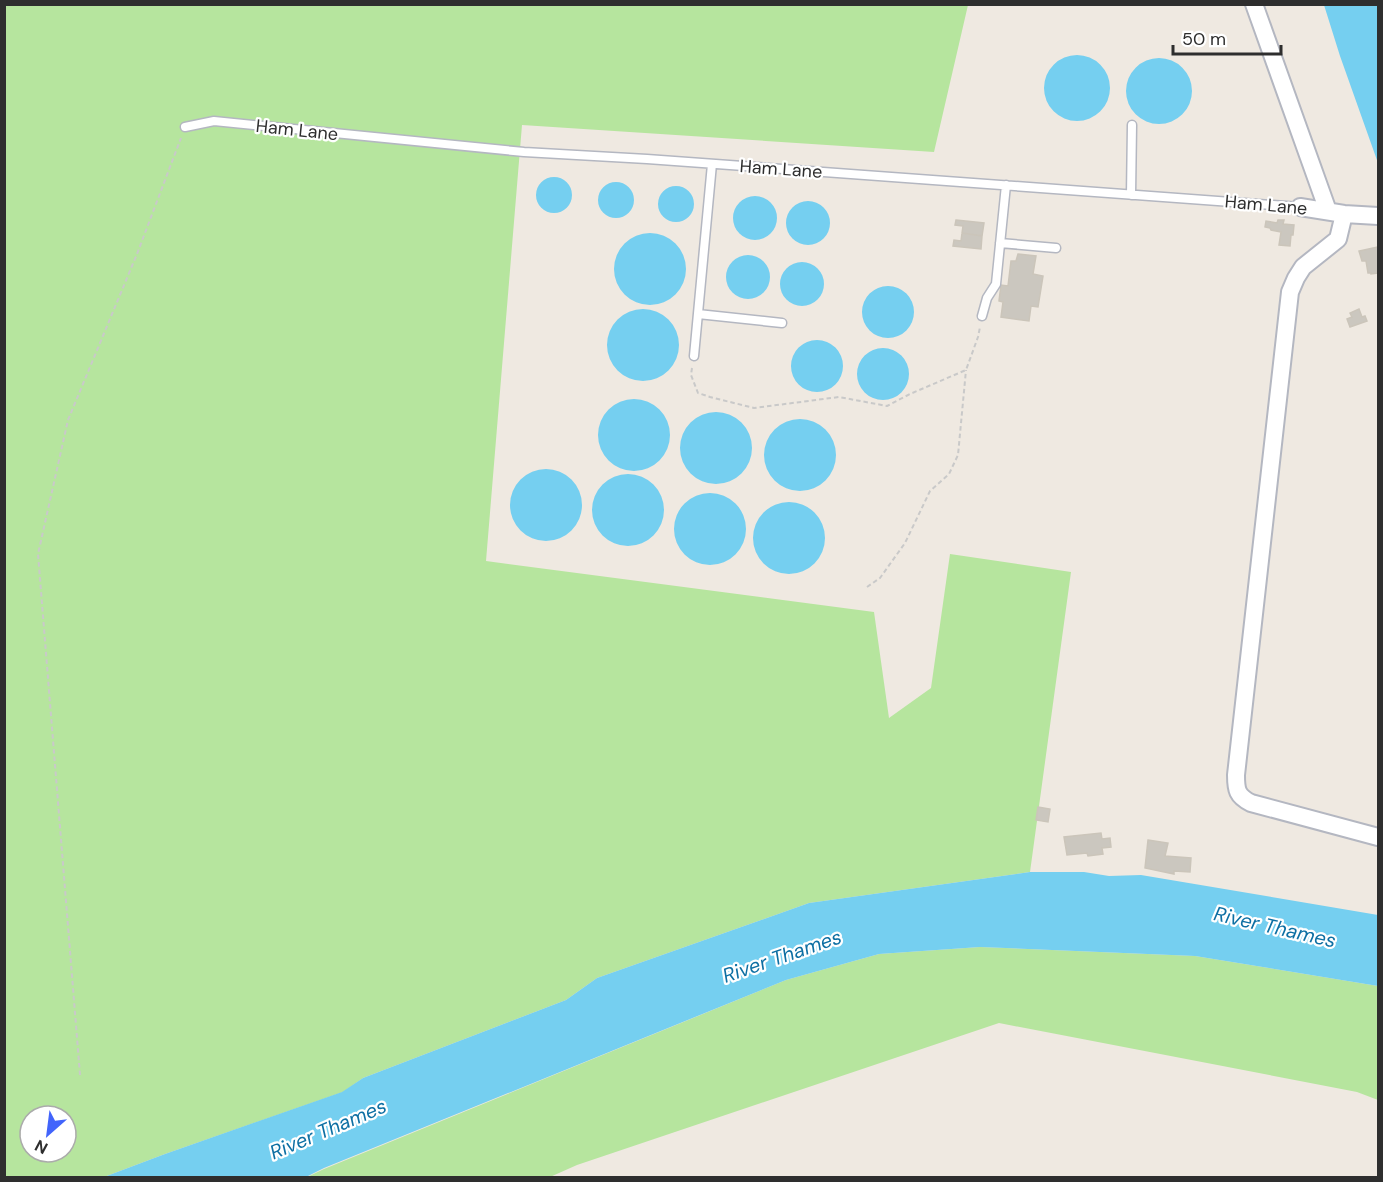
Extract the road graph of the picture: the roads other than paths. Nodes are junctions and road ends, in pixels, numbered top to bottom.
1 (1254, 4) edge
2 (1132, 125) dead end
3 (185, 127) road end
4 (712, 164) junction
5 (1006, 185) junction
6 (1131, 195) junction
7 (1300, 207) joint
8 (1336, 213) junction
9 (1378, 216) edge
10 (1000, 243) junction
11 (1056, 248) dead end
12 (698, 314) junction
13 (982, 316) road end
14 (782, 323) dead end
15 (694, 356) road end
16 (1378, 837) edge

1 - 8 street
2 - 6 lane
3 - 4 lane, Ham Lane
4 - 5 lane, Ham Lane
4 - 12 lane
5 - 6 lane, Ham Lane
5 - 10 lane
6 - 7 lane, Ham Lane
7 - 8 street, Ham Lane
8 - 9 street, Ham Lane
8 - 16 street
10 - 11 lane
10 - 13 lane
12 - 14 lane
12 - 15 lane

